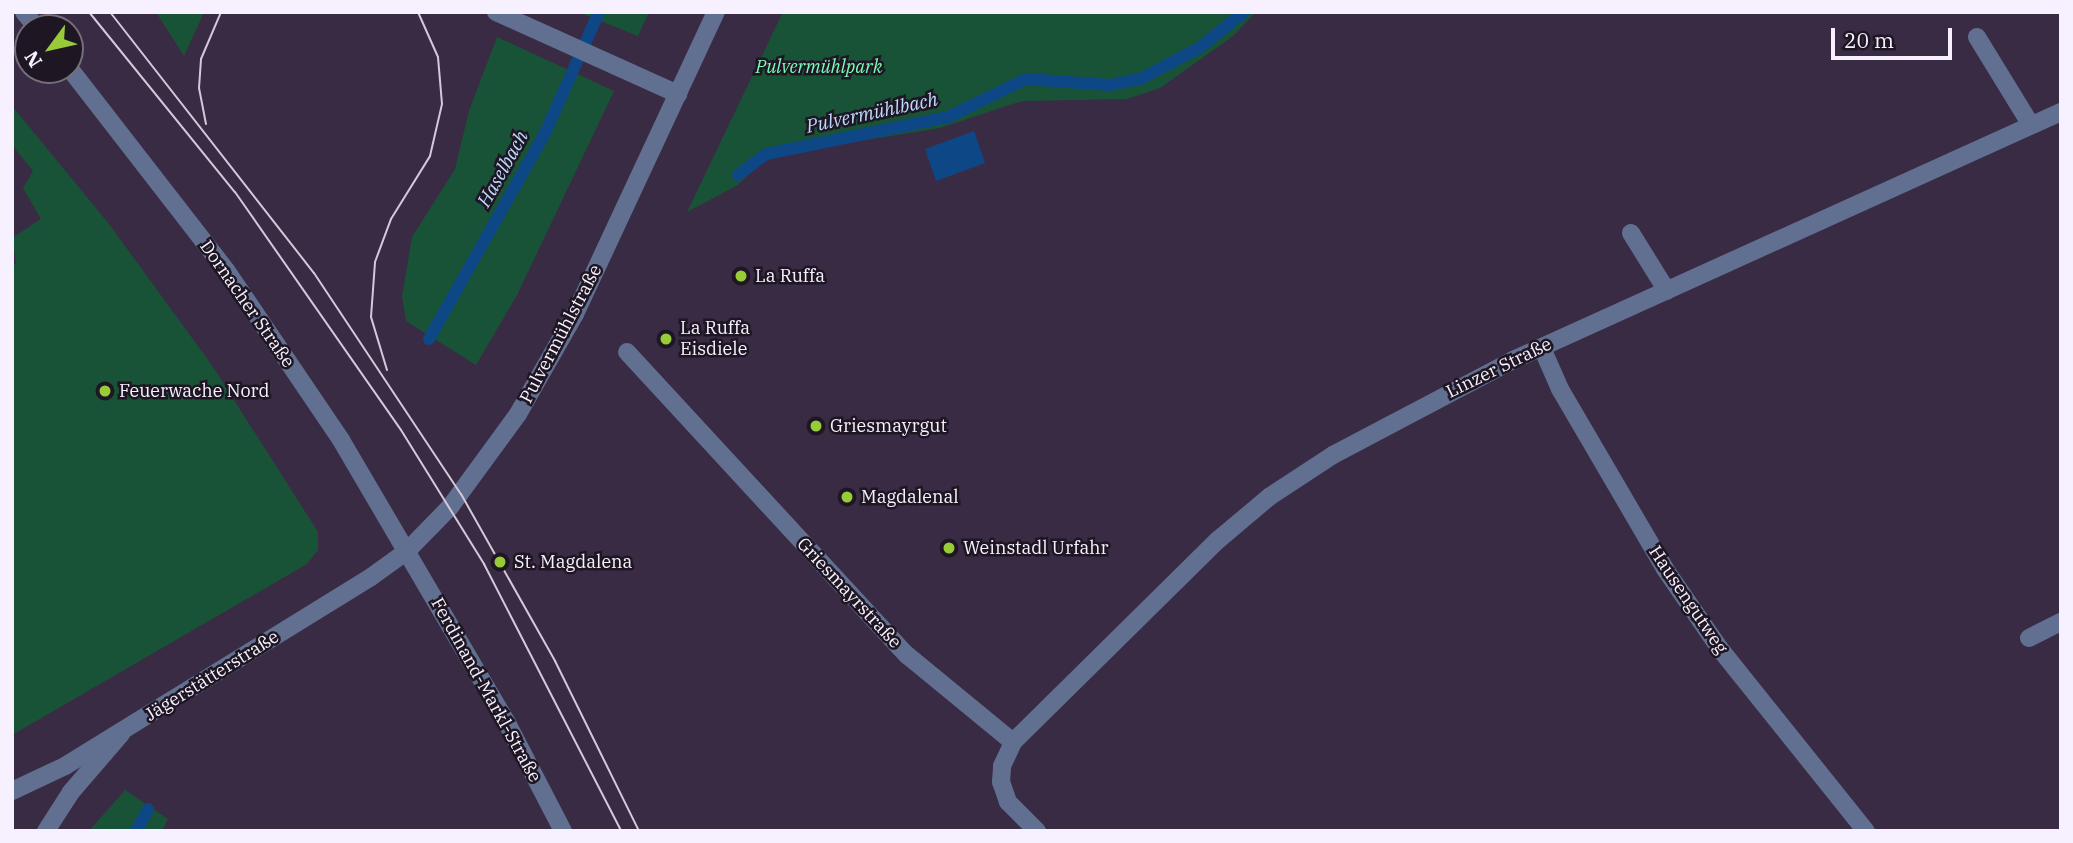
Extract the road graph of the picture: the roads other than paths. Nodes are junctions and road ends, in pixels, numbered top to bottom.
1 (496, 12) edge
2 (716, 12) edge
3 (1977, 37) dead end
4 (82, 84) edge
5 (678, 94) junction
6 (2061, 112) edge
7 (2031, 125) junction
8 (1631, 233) dead end
9 (1667, 291) junction
10 (1542, 348) junction
11 (627, 352) dead end
12 (407, 551) junction
13 (2061, 622) edge
14 (2029, 638) dead end
15 (126, 729) junction
16 (1013, 742) junction
17 (12, 791) edge
18 (46, 831) edge
19 (563, 831) edge
20 (1037, 831) edge
21 (1866, 831) edge

1 - 5 street
2 - 5 street, Pulvermühlstraße
3 - 7 street
4 - 12 street, Dornacher Straße
5 - 12 street, Pulvermühlstraße
6 - 7 street, Linzer Straße
7 - 9 street, Linzer Straße
8 - 9 street
9 - 10 street, Linzer Straße
10 - 16 street, Linzer Straße
10 - 21 street, Hausengutweg
11 - 16 street, Griesmayrstraße
12 - 15 street, Jägerstätterstraße
12 - 19 street, Ferdinand-Markl-Straße
13 - 14 street
15 - 17 street
15 - 18 street, Jägerstätterstraße
16 - 20 street

